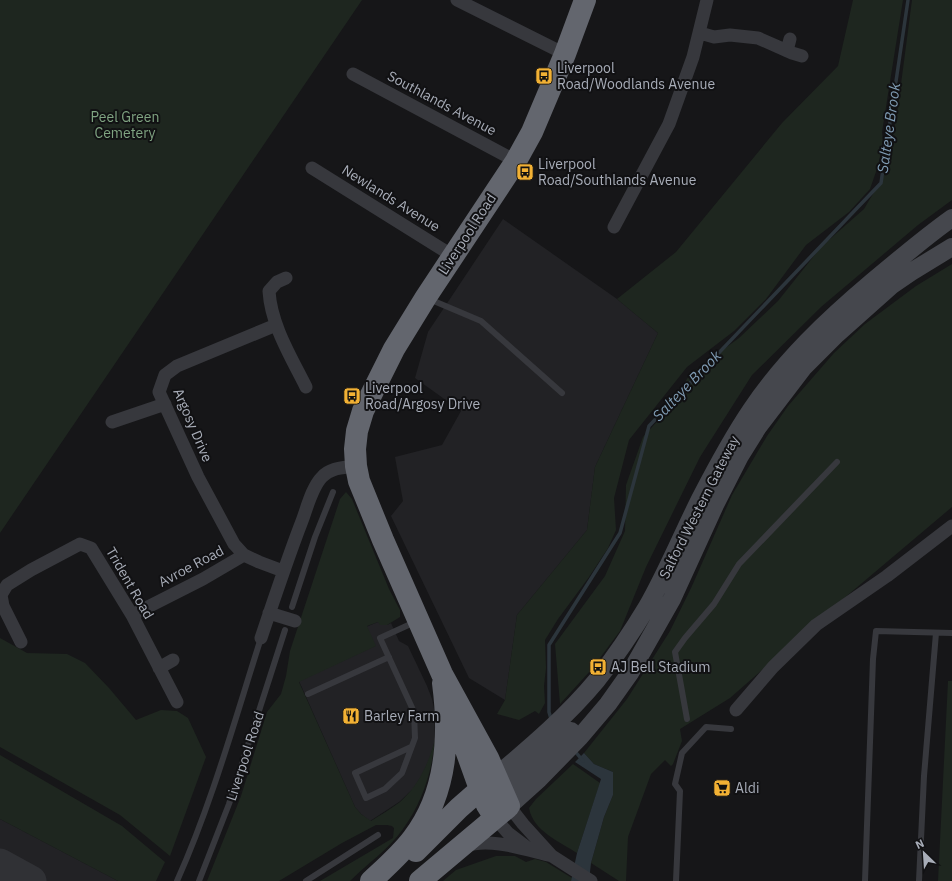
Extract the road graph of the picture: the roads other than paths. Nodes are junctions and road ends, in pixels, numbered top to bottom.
1 (457, 0) edge
2 (585, 0) edge
3 (707, 0) edge
4 (700, 33) junction
5 (565, 54) junction
6 (802, 56) dead end
7 (353, 74) dead end
8 (516, 161) junction
9 (312, 168) dead end
10 (952, 218) edge
11 (614, 227) dead end
12 (952, 247) edge
13 (453, 256) junction
14 (286, 278) dead end
15 (426, 297) junction
16 (276, 325) junction
17 (306, 387) dead end
18 (562, 393) dead end
19 (165, 404) junction
20 (112, 422) dead end
21 (837, 462) dead end
22 (356, 466) junction
23 (333, 492) dead end
24 (952, 526) edge
25 (244, 555) junction
26 (283, 571) junction
27 (292, 607) dead end
28 (269, 613) junction
29 (132, 615) junction
30 (419, 620) junction
31 (294, 621) dead end
32 (285, 630) dead end
33 (936, 632) junction
34 (952, 633) edge
35 (261, 638) joint
36 (21, 642) dead end
37 (389, 657) junction
38 (173, 660) dead end
39 (159, 668) junction
40 (442, 674) junction
41 (308, 694) dead end
42 (177, 702) dead end
43 (736, 710) dead end
44 (687, 719) dead end
45 (573, 726) junction
46 (731, 729) dead end
47 (554, 745) junction
48 (411, 747) junction
49 (495, 798) junction
50 (378, 835) dead end
51 (532, 851) junction
52 (452, 853) junction
53 (552, 856) junction
54 (382, 880) edge
55 (177, 881) edge
56 (200, 881) edge
57 (306, 881) edge
58 (420, 881) edge
59 (591, 881) edge
60 (676, 881) edge
61 (864, 881) edge
62 (919, 881) edge

1 - 5 street
2 - 5 highway, Liverpool Road
3 - 4 street
4 - 6 street
4 - 11 street
5 - 8 highway, Liverpool Road
7 - 8 street, Southlands Avenue
8 - 13 highway, Liverpool Road
9 - 13 street, Newlands Avenue
10 - 45 street, Salford Western Gateway
12 - 45 street, Salford Western Gateway
13 - 15 highway, Liverpool Road
14 - 16 street
15 - 18 lane
15 - 22 highway, Liverpool Road
16 - 17 street
16 - 19 street, Argosy Drive
19 - 20 street
19 - 25 street, Argosy Drive
21 - 44 lane
22 - 26 street
22 - 30 highway, Liverpool Road
23 - 27 lane
24 - 43 street
25 - 26 street, Argosy Drive
25 - 29 street, Avroe Road
26 - 28 street
28 - 31 street
28 - 35 street
29 - 36 street, Trident Road
29 - 39 street, Trident Road
30 - 37 lane
30 - 40 highway, Liverpool Road
32 - 56 lane, Liverpool Road
33 - 34 lane
33 - 61 lane
33 - 62 lane
35 - 55 lane, Liverpool Road
37 - 41 lane
37 - 48 lane
38 - 39 street
39 - 42 street, Trident Road
40 - 49 highway, Liverpool Road
40 - 54 highway
45 - 47 street, Salford Western Gateway
45 - 47 street, Salford Western Gateway
46 - 60 lane
47 - 49 street, Salford Western Gateway
47 - 49 street, Salford Western Gateway
48 - 48 lane
49 - 51 street
49 - 52 highway
49 - 53 street
49 - 54 highway
50 - 57 lane
51 - 52 street
51 - 53 street
52 - 58 highway
53 - 59 street

